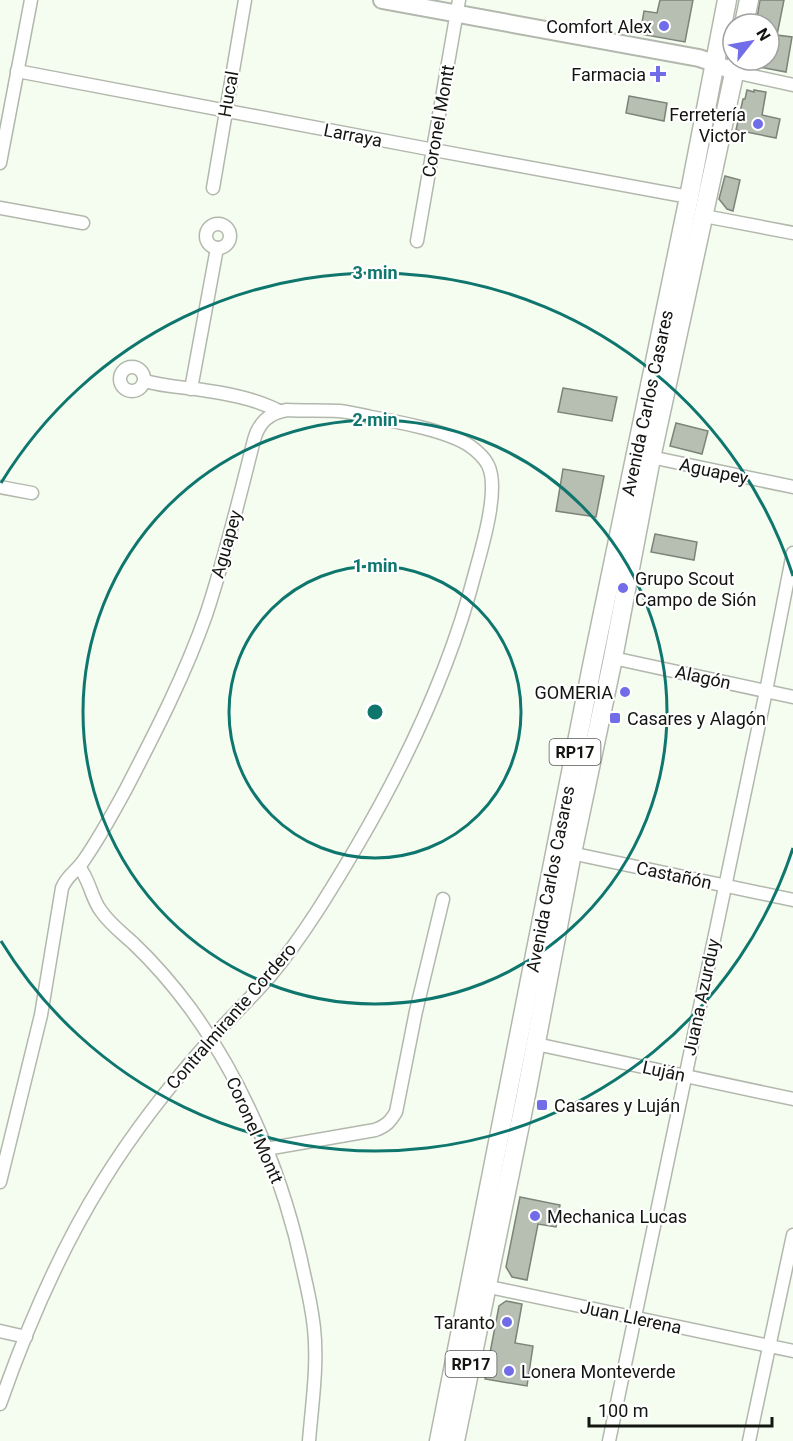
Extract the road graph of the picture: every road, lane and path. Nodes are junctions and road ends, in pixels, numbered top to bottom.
1 (31, 0) edge
2 (245, 0) edge
3 (382, 0) edge
4 (727, 0) edge
5 (458, 7) edge
6 (714, 63) junction
7 (721, 64) edge
8 (17, 71) junction
9 (735, 72) edge
10 (754, 72) edge
11 (793, 85) edge
12 (225, 110) junction
13 (434, 150) junction
14 (0, 163) edge
15 (213, 188) dead end
16 (689, 197) junction
17 (0, 208) edge
18 (704, 216) junction
19 (83, 223) dead end
20 (793, 233) edge
21 (417, 241) dead end
22 (217, 248) dead end
23 (145, 381) dead end
24 (191, 389) junction
25 (279, 411) junction
26 (644, 456) junction
27 (0, 487) edge
28 (793, 487) edge
29 (32, 493) dead end
30 (793, 553) edge
31 (613, 658) junction
32 (766, 691) junction
33 (793, 697) edge
34 (564, 852) junction
35 (79, 867) junction
36 (724, 886) junction
37 (443, 899) dead end
38 (793, 900) edge
39 (211, 1038) junction
40 (536, 1044) junction
41 (685, 1076) junction
42 (793, 1099) edge
43 (266, 1149) junction
44 (0, 1182) edge
45 (793, 1235) edge
46 (478, 1285) junction
47 (635, 1318) junction
48 (0, 1331) edge
49 (26, 1336) junction
50 (769, 1346) junction
51 (793, 1351) edge
52 (0, 1404) edge
53 (309, 1441) edge
54 (439, 1441) edge
55 (455, 1441) edge
56 (609, 1441) edge
57 (750, 1441) edge

1 - 8 street
2 - 12 street, Hucal
3 - 5 street
4 - 6 main road, Avenida Carlos Casares / RP17
5 - 6 street
5 - 13 street, Coronel Montt
6 - 7 street
6 - 16 main road, Avenida Carlos Casares / RP17
8 - 12 street, Larraya
8 - 14 street
9 - 18 main road, Avenida Carlos Casares / RP17
10 - 11 street
12 - 13 street, Larraya
12 - 15 street, Hucal
13 - 16 street, Larraya
13 - 21 street, Coronel Montt
16 - 26 main road, Avenida Carlos Casares / RP17
17 - 19 street
18 - 20 street
18 - 26 main road, Avenida Carlos Casares / RP17
22 - 24 street
23 - 24 street
24 - 25 street
25 - 35 street, Aguapey
25 - 39 street, Contralmirante Cordero
26 - 28 street, Aguapey
26 - 31 main road, Avenida Carlos Casares / RP17
26 - 34 main road, Avenida Carlos Casares / RP17
27 - 29 street
30 - 32 street, Juana Azurduy
31 - 32 street, Alagón
31 - 34 main road, Avenida Carlos Casares / RP17
32 - 33 street, Alagón
32 - 36 street, Juana Azurduy
34 - 36 street, Castañón
34 - 40 main road, Avenida Carlos Casares / RP17
34 - 46 main road, Avenida Carlos Casares / RP17
35 - 39 street, Coronel Montt
35 - 44 street, Aguapey
36 - 38 street, Castañón
36 - 41 street, Juana Azurduy
37 - 43 street
39 - 43 street, Coronel Montt
39 - 49 street, Contralmirante Cordero
40 - 41 street, Luján
40 - 46 main road, Avenida Carlos Casares / RP17
41 - 42 street, Luján
41 - 47 street, Juana Azurduy
43 - 53 street, Coronel Montt
45 - 50 street
46 - 47 street, Juan Llerena
46 - 54 main road, Avenida Carlos Casares / RP17
46 - 55 main road, Avenida Carlos Casares / RP17
47 - 50 street, Juan Llerena
47 - 56 street, Juana Azurduy
48 - 49 street
49 - 52 street, Contralmirante Cordero
50 - 51 street, Juan Llerena
50 - 57 street

